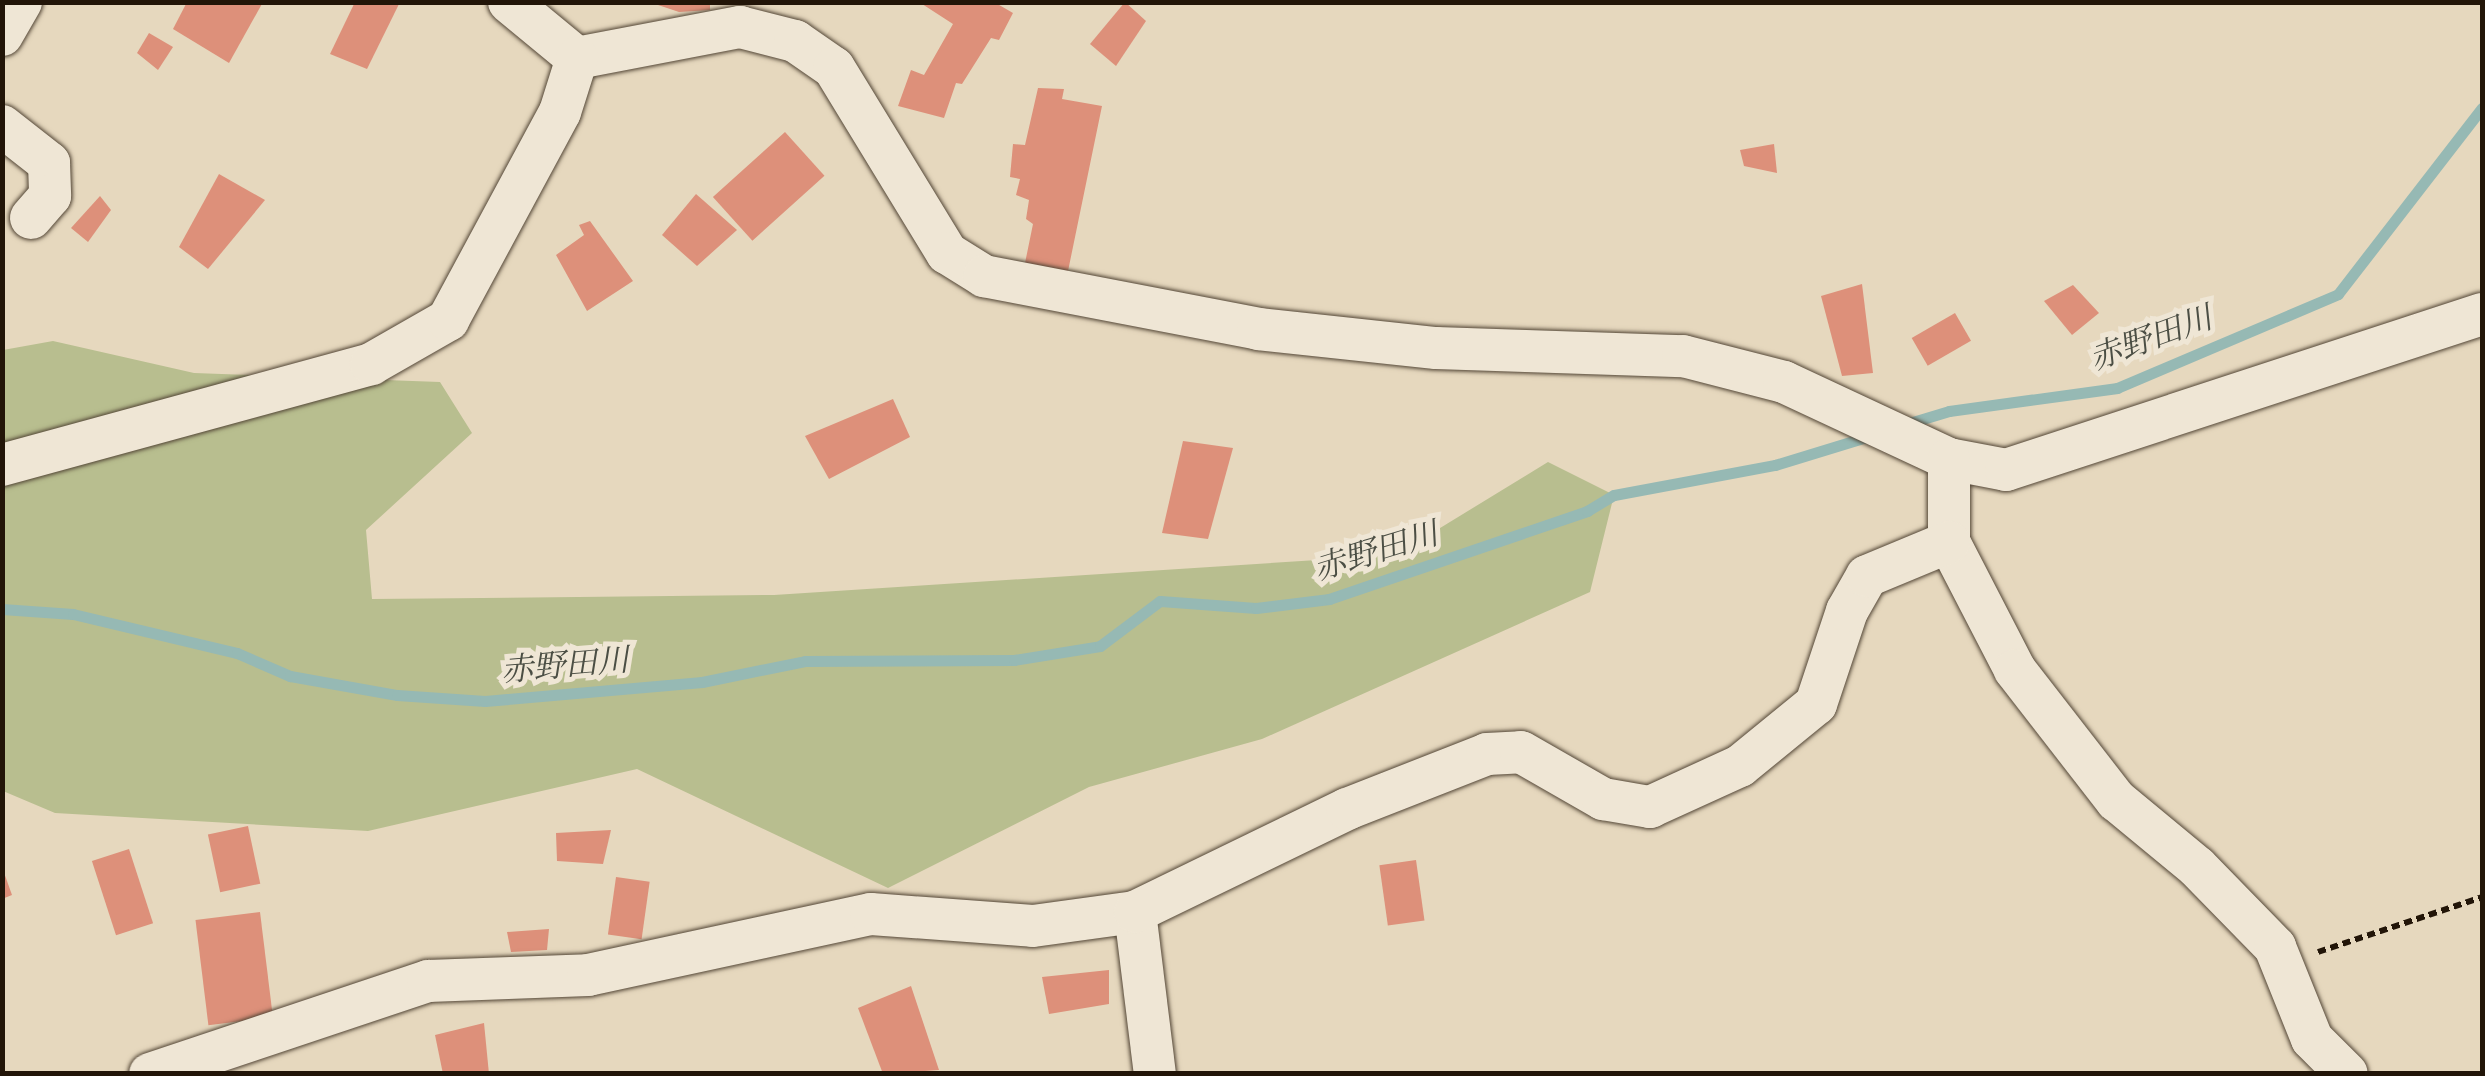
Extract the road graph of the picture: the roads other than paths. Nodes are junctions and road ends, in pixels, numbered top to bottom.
1 (21, 2) edge
2 (510, 2) edge
3 (744, 15) edge
4 (2, 34) edge
5 (577, 58) junction
6 (2, 126) edge
7 (31, 218) dead end
8 (2482, 314) edge
9 (1948, 459) junction
10 (2, 465) edge
11 (1949, 542) junction
12 (1135, 912) junction
13 (150, 1074) edge
14 (1155, 1074) edge
15 (2347, 1074) edge

1 - 4 street
2 - 5 street
3 - 5 street
3 - 9 street
5 - 10 street
6 - 7 street
8 - 9 street
9 - 11 street
11 - 12 street
11 - 15 street
12 - 13 street
12 - 14 street

